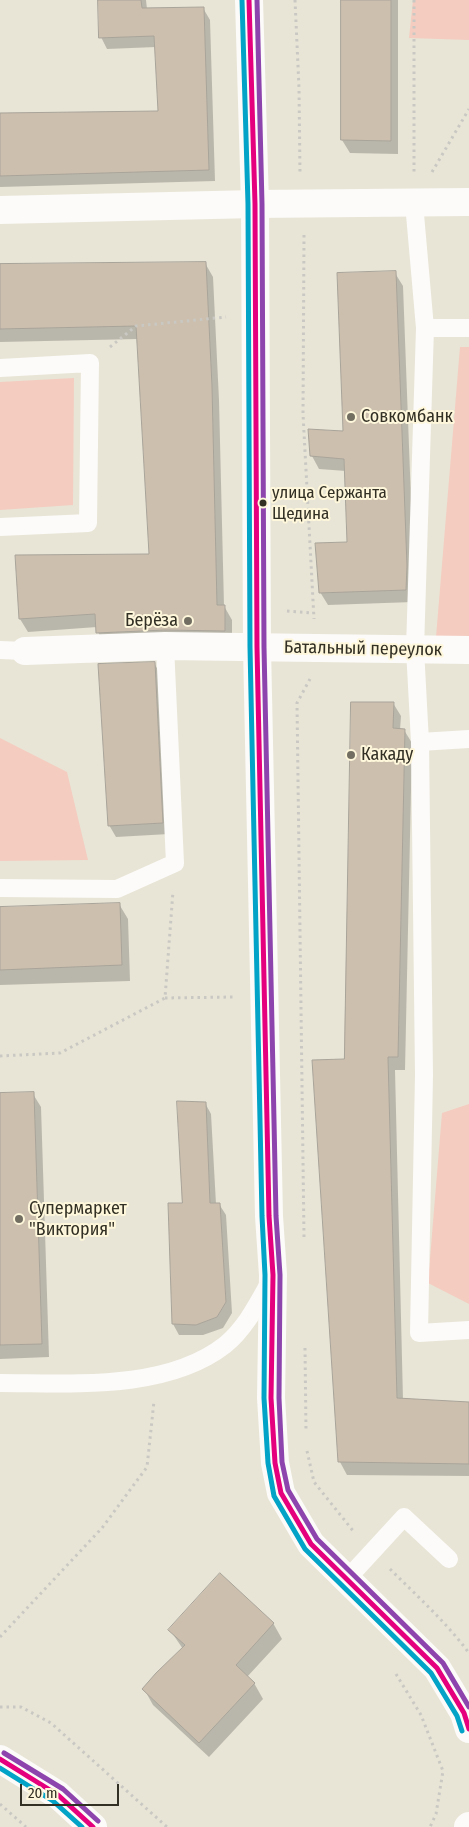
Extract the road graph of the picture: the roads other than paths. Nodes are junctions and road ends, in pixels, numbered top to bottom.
1 (249, 0) edge
2 (469, 202) edge
3 (414, 203) junction
4 (254, 204) junction
5 (0, 210) edge
6 (425, 328) junction
7 (469, 328) edge
8 (0, 368) edge
9 (0, 527) edge
10 (165, 646) junction
11 (257, 647) junction
12 (415, 649) junction
13 (12, 650) edge
14 (469, 650) edge
15 (469, 739) edge
16 (420, 742) junction
17 (0, 888) edge
18 (273, 1275) junction
19 (469, 1330) edge
20 (0, 1383) edge
21 (449, 1559) dead end
22 (347, 1579) junction
23 (469, 1729) edge
24 (0, 1759) edge
25 (93, 1827) edge

1 - 4 main road
2 - 3 main road
3 - 4 main road
3 - 6 lane
4 - 5 main road
4 - 11 main road
6 - 7 lane
6 - 12 lane
8 - 9 lane
10 - 11 main road, Батальный переулок
10 - 13 main road, Батальный переулок
10 - 17 lane
11 - 12 main road, Батальный переулок
11 - 18 main road
12 - 14 main road, Батальный переулок
12 - 16 lane
15 - 16 lane
16 - 19 lane
18 - 20 lane
18 - 22 main road
21 - 22 lane
22 - 23 main road
24 - 25 main road

